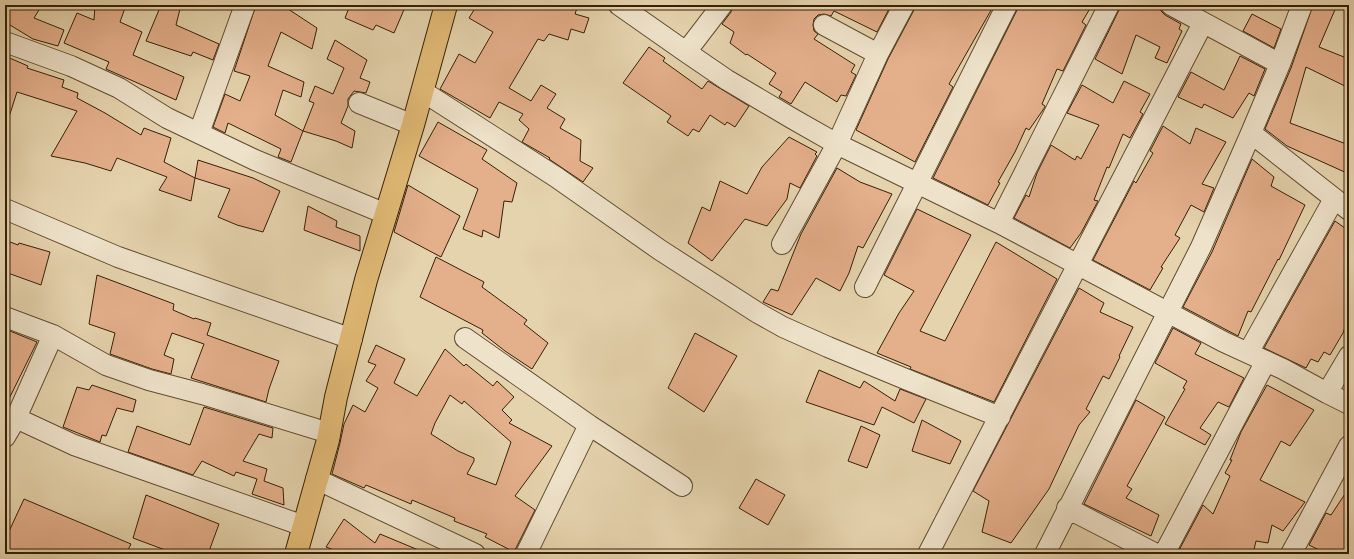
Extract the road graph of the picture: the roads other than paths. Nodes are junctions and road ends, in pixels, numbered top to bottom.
1 (245, 5) edge
2 (446, 5) edge
3 (619, 5) edge
4 (722, 5) edge
5 (904, 5) edge
6 (1007, 5) edge
7 (1109, 5) edge
8 (1171, 5) edge
9 (1302, 5) edge
10 (1203, 23) junction
11 (824, 25) dead end
12 (5, 42) edge
13 (686, 52) junction
14 (878, 54) junction
15 (1280, 64) junction
16 (422, 91) junction
17 (359, 103) dead end
18 (413, 125) junction
19 (200, 133) junction
20 (1251, 134) junction
21 (837, 144) junction
22 (917, 184) junction
23 (1341, 204) edge
24 (5, 209) edge
25 (386, 214) junction
26 (999, 223) junction
27 (782, 244) dead end
28 (1078, 266) junction
29 (865, 287) dead end
30 (1168, 312) junction
31 (5, 317) edge
32 (53, 335) junction
33 (465, 338) dead end
34 (352, 339) junction
35 (1248, 353) junction
36 (1349, 356) edge
37 (1266, 361) junction
38 (1327, 393) junction
39 (1349, 404) edge
40 (1000, 417) junction
41 (16, 418) junction
42 (589, 425) junction
43 (329, 433) junction
44 (5, 437) edge
45 (1349, 446) edge
46 (316, 479) junction
47 (682, 486) dead end
48 (1067, 508) junction
49 (304, 526) junction
50 (296, 554) edge
51 (476, 554) edge
52 (526, 554) edge
53 (928, 554) edge
54 (1045, 554) edge
55 (1156, 554) edge
56 (1164, 554) edge
57 (1291, 554) edge

1 - 19 street
2 - 16 highway
3 - 13 street
4 - 13 street
5 - 14 street
6 - 22 street
7 - 26 street
8 - 10 street
9 - 15 street
10 - 15 street
10 - 28 street
11 - 14 street
12 - 19 street
13 - 21 street
14 - 21 street
15 - 20 street
16 - 18 highway
16 - 40 street
17 - 18 street
18 - 25 highway
19 - 25 street
20 - 23 street
20 - 30 street
21 - 22 street
21 - 27 street
22 - 26 street
22 - 29 street
23 - 35 street
24 - 34 street
25 - 34 highway
26 - 28 street
28 - 30 street
28 - 40 street
30 - 35 street
30 - 48 street
31 - 32 street
32 - 41 street
32 - 43 street
33 - 42 street
34 - 43 highway
35 - 37 street
36 - 38 street
37 - 38 street
37 - 56 street
38 - 39 street
40 - 53 street
41 - 44 street
41 - 49 street
42 - 47 street
42 - 52 street
43 - 46 highway
45 - 57 street
46 - 49 highway
46 - 51 street
48 - 54 street
48 - 55 street
49 - 50 highway

